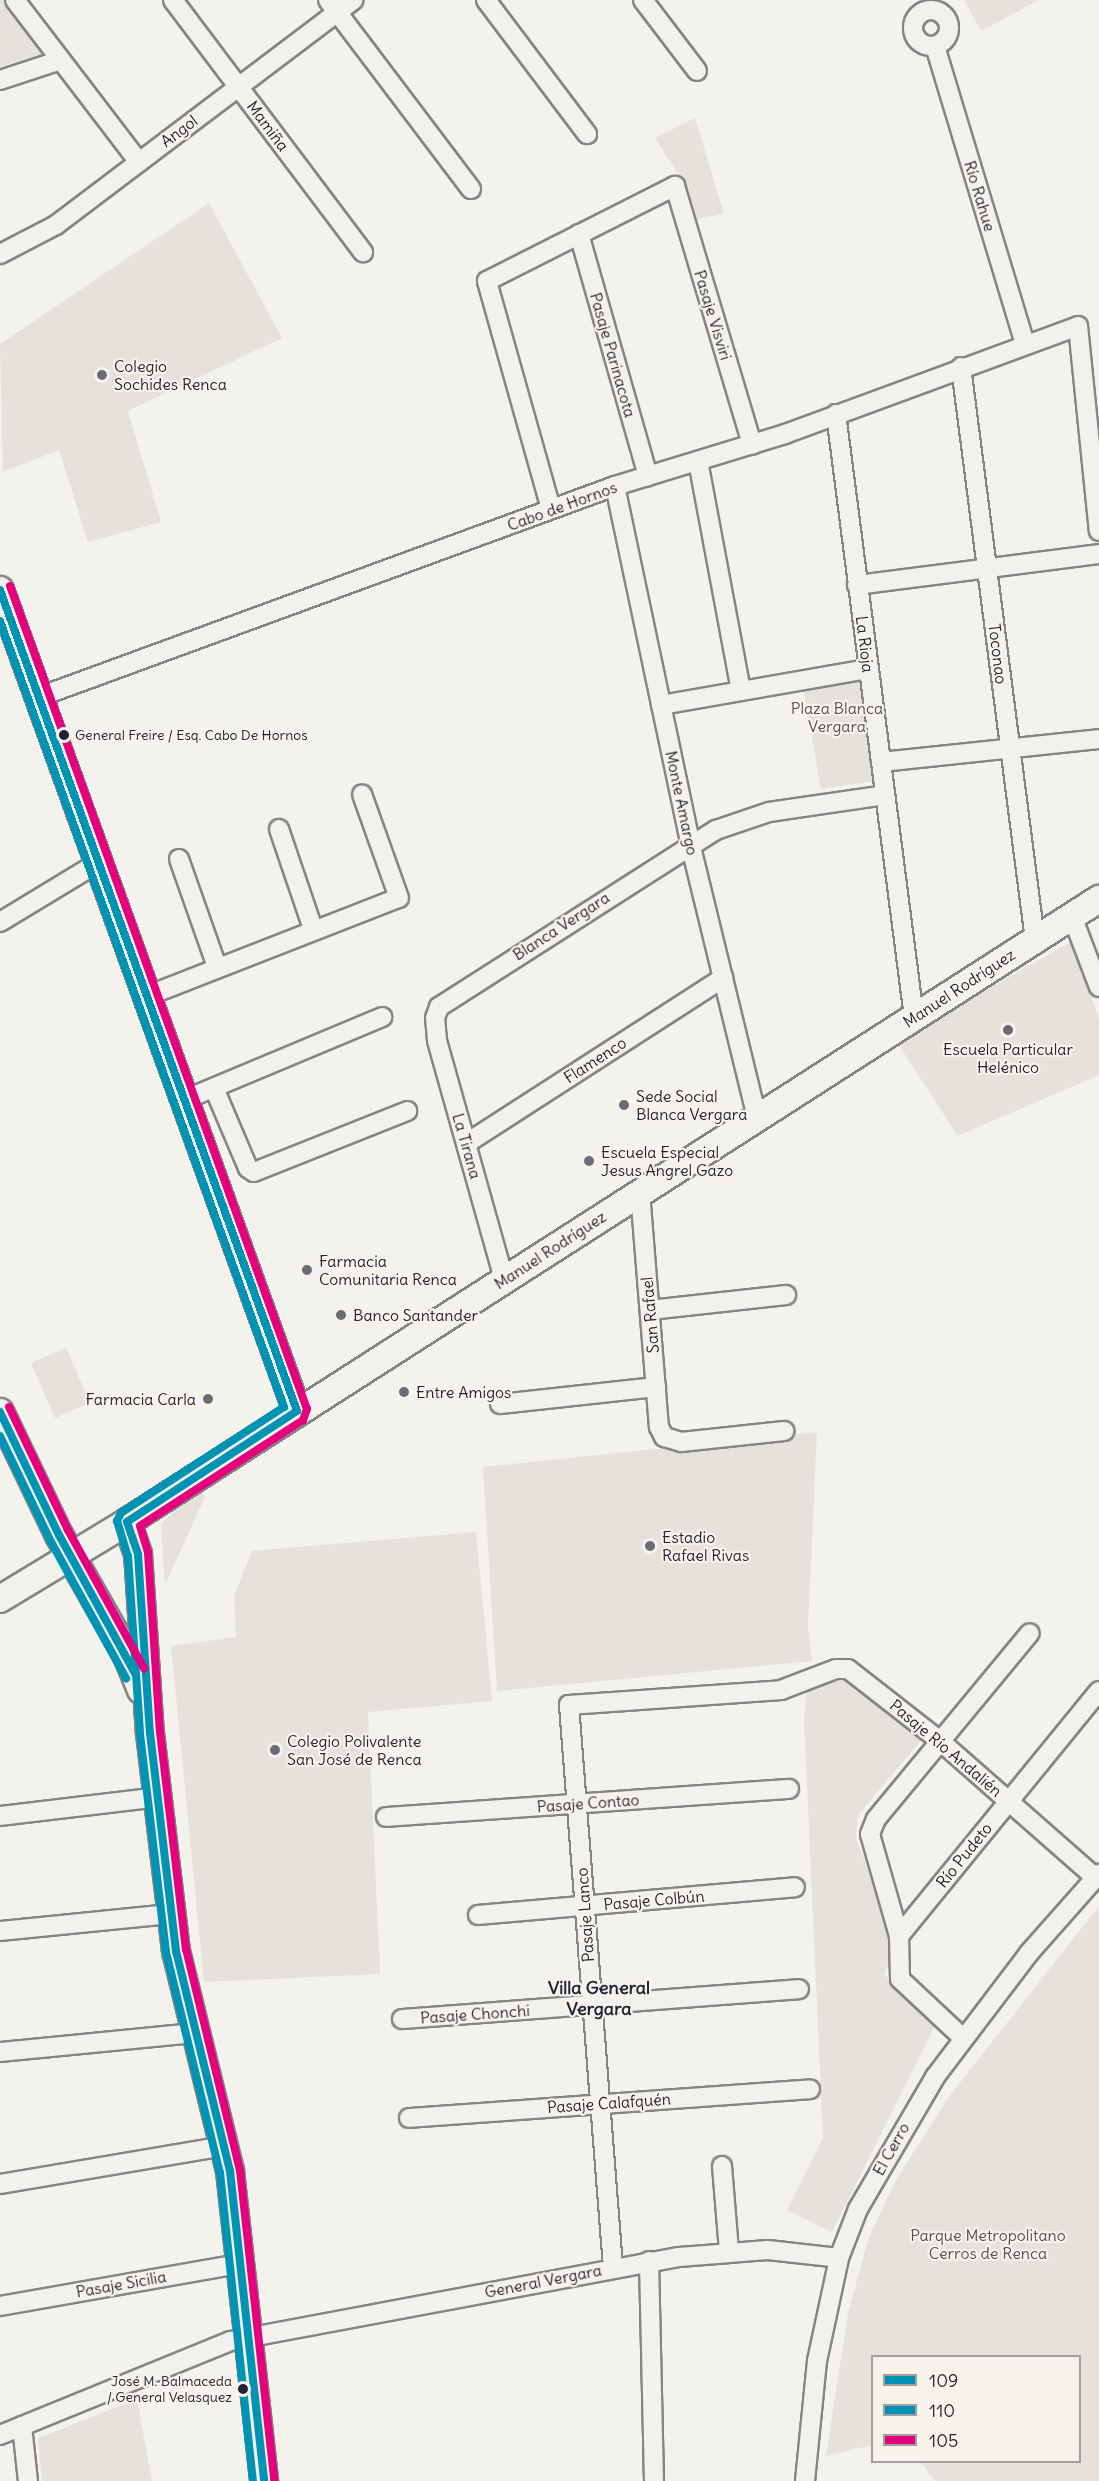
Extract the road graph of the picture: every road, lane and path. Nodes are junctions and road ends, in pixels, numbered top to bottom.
1 (15, 0) edge
2 (172, 0) edge
3 (353, 0) edge
4 (486, 0) edge
5 (643, 0) edge
6 (333, 6) edge
7 (935, 46) dead end
8 (61, 60) junction
9 (697, 71) dead end
10 (0, 80) edge
11 (238, 87) junction
12 (587, 134) dead end
13 (139, 162) junction
14 (471, 189) dead end
15 (579, 234) junction
16 (363, 252) dead end
17 (0, 254) edge
18 (1025, 345) junction
19 (961, 367) junction
20 (836, 414) junction
21 (752, 445) junction
22 (698, 461) junction
23 (648, 476) junction
24 (615, 486) junction
25 (551, 509) junction
26 (1099, 531) edge
27 (1099, 554) edge
28 (987, 568) junction
29 (857, 585) junction
30 (0, 590) edge
31 (868, 669) junction
32 (741, 691) junction
33 (39, 697) junction
34 (661, 705) junction
35 (1099, 739) edge
36 (1010, 748) junction
37 (880, 762) junction
38 (362, 794) dead end
39 (885, 795) junction
40 (279, 829) dead end
41 (690, 843) junction
42 (179, 859) dead end
43 (99, 862) junction
44 (1099, 899) edge
45 (1072, 916) junction
46 (0, 922) edge
47 (313, 929) junction
48 (1035, 940) junction
49 (217, 968) junction
50 (723, 978) junction
51 (1099, 987) edge
52 (147, 996) junction
53 (436, 1013) joint
54 (382, 1017) dead end
55 (914, 1017) junction
56 (214, 1088) junction
57 (184, 1100) junction
58 (407, 1111) dead end
59 (757, 1117) junction
60 (467, 1143) junction
61 (640, 1192) junction
62 (504, 1279) junction
63 (786, 1294) dead end
64 (650, 1310) junction
65 (656, 1387) junction
66 (501, 1404) dead end
67 (297, 1411) junction
68 (0, 1412) edge
69 (784, 1431) dead end
70 (128, 1521) junction
71 (71, 1556) junction
72 (0, 1599) edge
73 (1030, 1633) dead end
74 (1099, 1690) edge
75 (569, 1706) joint
76 (149, 1718) junction
77 (940, 1741) junction
78 (789, 1789) dead end
79 (159, 1797) junction
80 (1008, 1801) junction
81 (577, 1804) junction
82 (0, 1816) edge
83 (386, 1817) dead end
84 (1097, 1876) edge
85 (795, 1887) dead end
86 (585, 1906) junction
87 (171, 1914) junction
88 (478, 1915) dead end
89 (0, 1931) edge
90 (898, 1936) junction
91 (799, 1989) dead end
92 (592, 2005) junction
93 (402, 2019) dead end
94 (193, 2033) junction
95 (963, 2038) junction
96 (0, 2052) edge
97 (810, 2089) dead end
98 (600, 2104) junction
99 (409, 2118) dead end
100 (224, 2146) junction
101 (722, 2166) dead end
102 (0, 2184) edge
103 (729, 2252) junction
104 (838, 2258) junction
105 (649, 2261) junction
106 (243, 2263) junction
107 (612, 2267) junction
108 (0, 2306) edge
109 (251, 2337) junction
110 (22, 2426) junction
111 (0, 2435) edge
112 (28, 2481) edge
113 (264, 2481) edge
114 (654, 2481) edge
115 (805, 2481) edge

1 - 8 street
2 - 11 street, Mamiña
3 - 6 street, Angol
4 - 12 street
5 - 9 street
6 - 11 street, Angol
6 - 14 street
7 - 18 street, Río Rahue
8 - 10 street
8 - 13 street
11 - 13 street, Angol
11 - 16 street, Mamiña
13 - 17 street, Angol
15 - 21 street, Pasaje Visviri
15 - 23 street, Pasaje Parinacota
15 - 25 street
18 - 19 street, Cabo de Hornos
18 - 26 street, Cabo de Hornos
19 - 20 street, Cabo de Hornos
19 - 28 street, Toconao
20 - 21 street, Cabo de Hornos
20 - 29 street, La Rioja
21 - 22 street, Cabo de Hornos
22 - 23 street, Cabo de Hornos
22 - 32 street
23 - 24 street, Cabo de Hornos
24 - 25 street, Cabo de Hornos
24 - 34 street, Monte Amargo
25 - 33 street, Cabo de Hornos
27 - 28 street
28 - 29 street
28 - 36 street, Toconao
29 - 31 street, La Rioja
30 - 33 street
31 - 32 street
31 - 37 street, La Rioja
32 - 34 street
33 - 43 street
34 - 41 street, Monte Amargo
35 - 36 street
36 - 37 street
36 - 48 street, Toconao
37 - 39 street, La Rioja
38 - 47 street
39 - 41 street, Blanca Vergara
39 - 55 street, La Rioja
40 - 47 street
41 - 50 street, Monte Amargo
41 - 53 street, Blanca Vergara
42 - 49 street
43 - 46 street
43 - 52 street
44 - 45 street, Manuel Rodríguez
45 - 48 street, Manuel Rodríguez
45 - 51 street
47 - 49 street
48 - 55 street, Manuel Rodríguez
49 - 52 street
50 - 59 street, Monte Amargo
50 - 60 street, Flamenco
52 - 57 street
53 - 60 street, La Tirana
54 - 56 street
55 - 59 street, Manuel Rodríguez
56 - 57 street
56 - 58 street
57 - 67 street
59 - 61 street, Manuel Rodríguez
60 - 62 street, La Tirana
61 - 62 street, Manuel Rodríguez
61 - 64 street, San Rafael
62 - 67 street, Manuel Rodríguez
63 - 64 street
64 - 65 street, San Rafael
65 - 66 street
65 - 69 street, San Rafael
67 - 70 street, Manuel Rodríguez
68 - 71 street
70 - 71 street, Manuel Rodríguez
70 - 76 street
71 - 72 street, Manuel Rodríguez
71 - 76 street
73 - 77 street
74 - 80 street, Río Pudeto
75 - 77 street, Pasaje Río Andalién
75 - 81 street, Pasaje Lanco
76 - 79 street
77 - 80 street, Pasaje Río Andalién
77 - 90 street
78 - 81 street, Pasaje Contao
79 - 82 street
79 - 87 street
80 - 84 street, Pasaje Río Andalién
80 - 90 street, Río Pudeto
81 - 83 street, Pasaje Contao
81 - 86 street, Pasaje Lanco
84 - 95 street, El Cerro
85 - 86 street, Pasaje Colbún
86 - 88 street, Pasaje Colbún
86 - 92 street, Pasaje Lanco
87 - 89 street
87 - 94 street
90 - 95 street
91 - 92 street, Pasaje Chonchi
92 - 93 street, Pasaje Chonchi
92 - 98 street, Pasaje Lanco
94 - 96 street
94 - 100 street
95 - 104 street, El Cerro
97 - 98 street, Pasaje Calafquén
98 - 99 street, Pasaje Calafquén
98 - 107 street, Pasaje Lanco
100 - 102 street
100 - 106 street
101 - 103 street
103 - 104 street, General Vergara
103 - 105 street, General Vergara
104 - 115 street, El Cerro
105 - 107 street, General Vergara
105 - 114 street
106 - 108 street, Pasaje Sicilia
106 - 109 street
107 - 109 street, General Vergara
109 - 110 street, General Vergara
109 - 113 street
110 - 111 street, General Vergara
110 - 112 street

